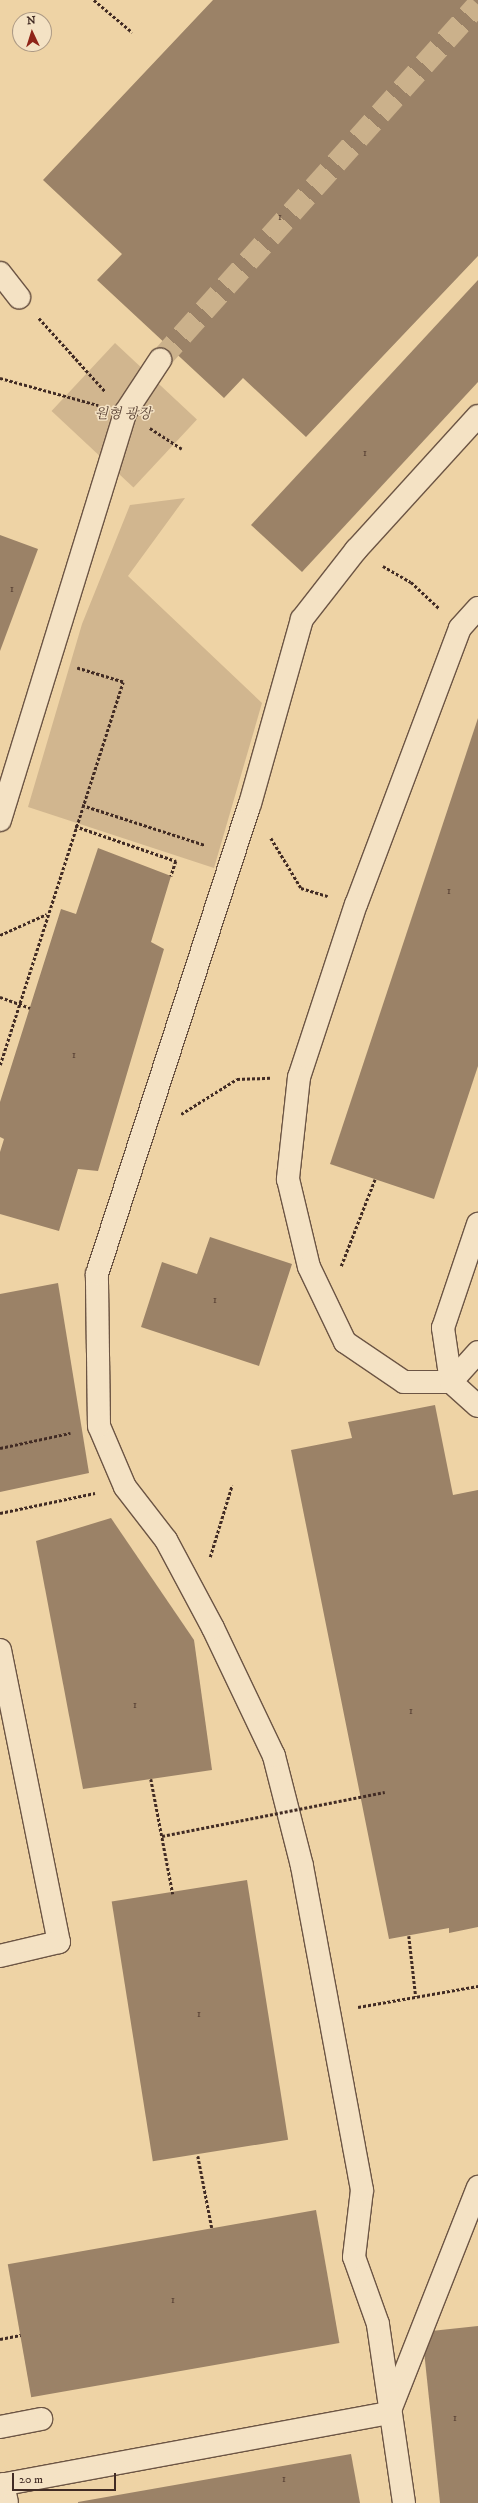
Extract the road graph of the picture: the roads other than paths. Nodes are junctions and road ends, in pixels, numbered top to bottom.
1 (0, 273) edge
2 (19, 297) road end
3 (160, 360) tunnel mouth
4 (478, 416) edge
5 (478, 608) edge
6 (0, 820) edge
7 (478, 1224) edge
8 (478, 1352) edge
9 (451, 1382) junction
10 (478, 1406) edge
11 (0, 1650) edge
12 (0, 1956) edge
13 (478, 2187) edge
14 (389, 2413) junction
15 (41, 2419) dead end
16 (0, 2427) edge
17 (3, 2491) edge
18 (404, 2503) edge

1 - 2 street
3 - 6 street
4 - 14 street
5 - 9 street
7 - 9 street
8 - 9 street
9 - 10 street
11 - 12 street
13 - 14 street
14 - 17 street
14 - 18 street
15 - 16 street

